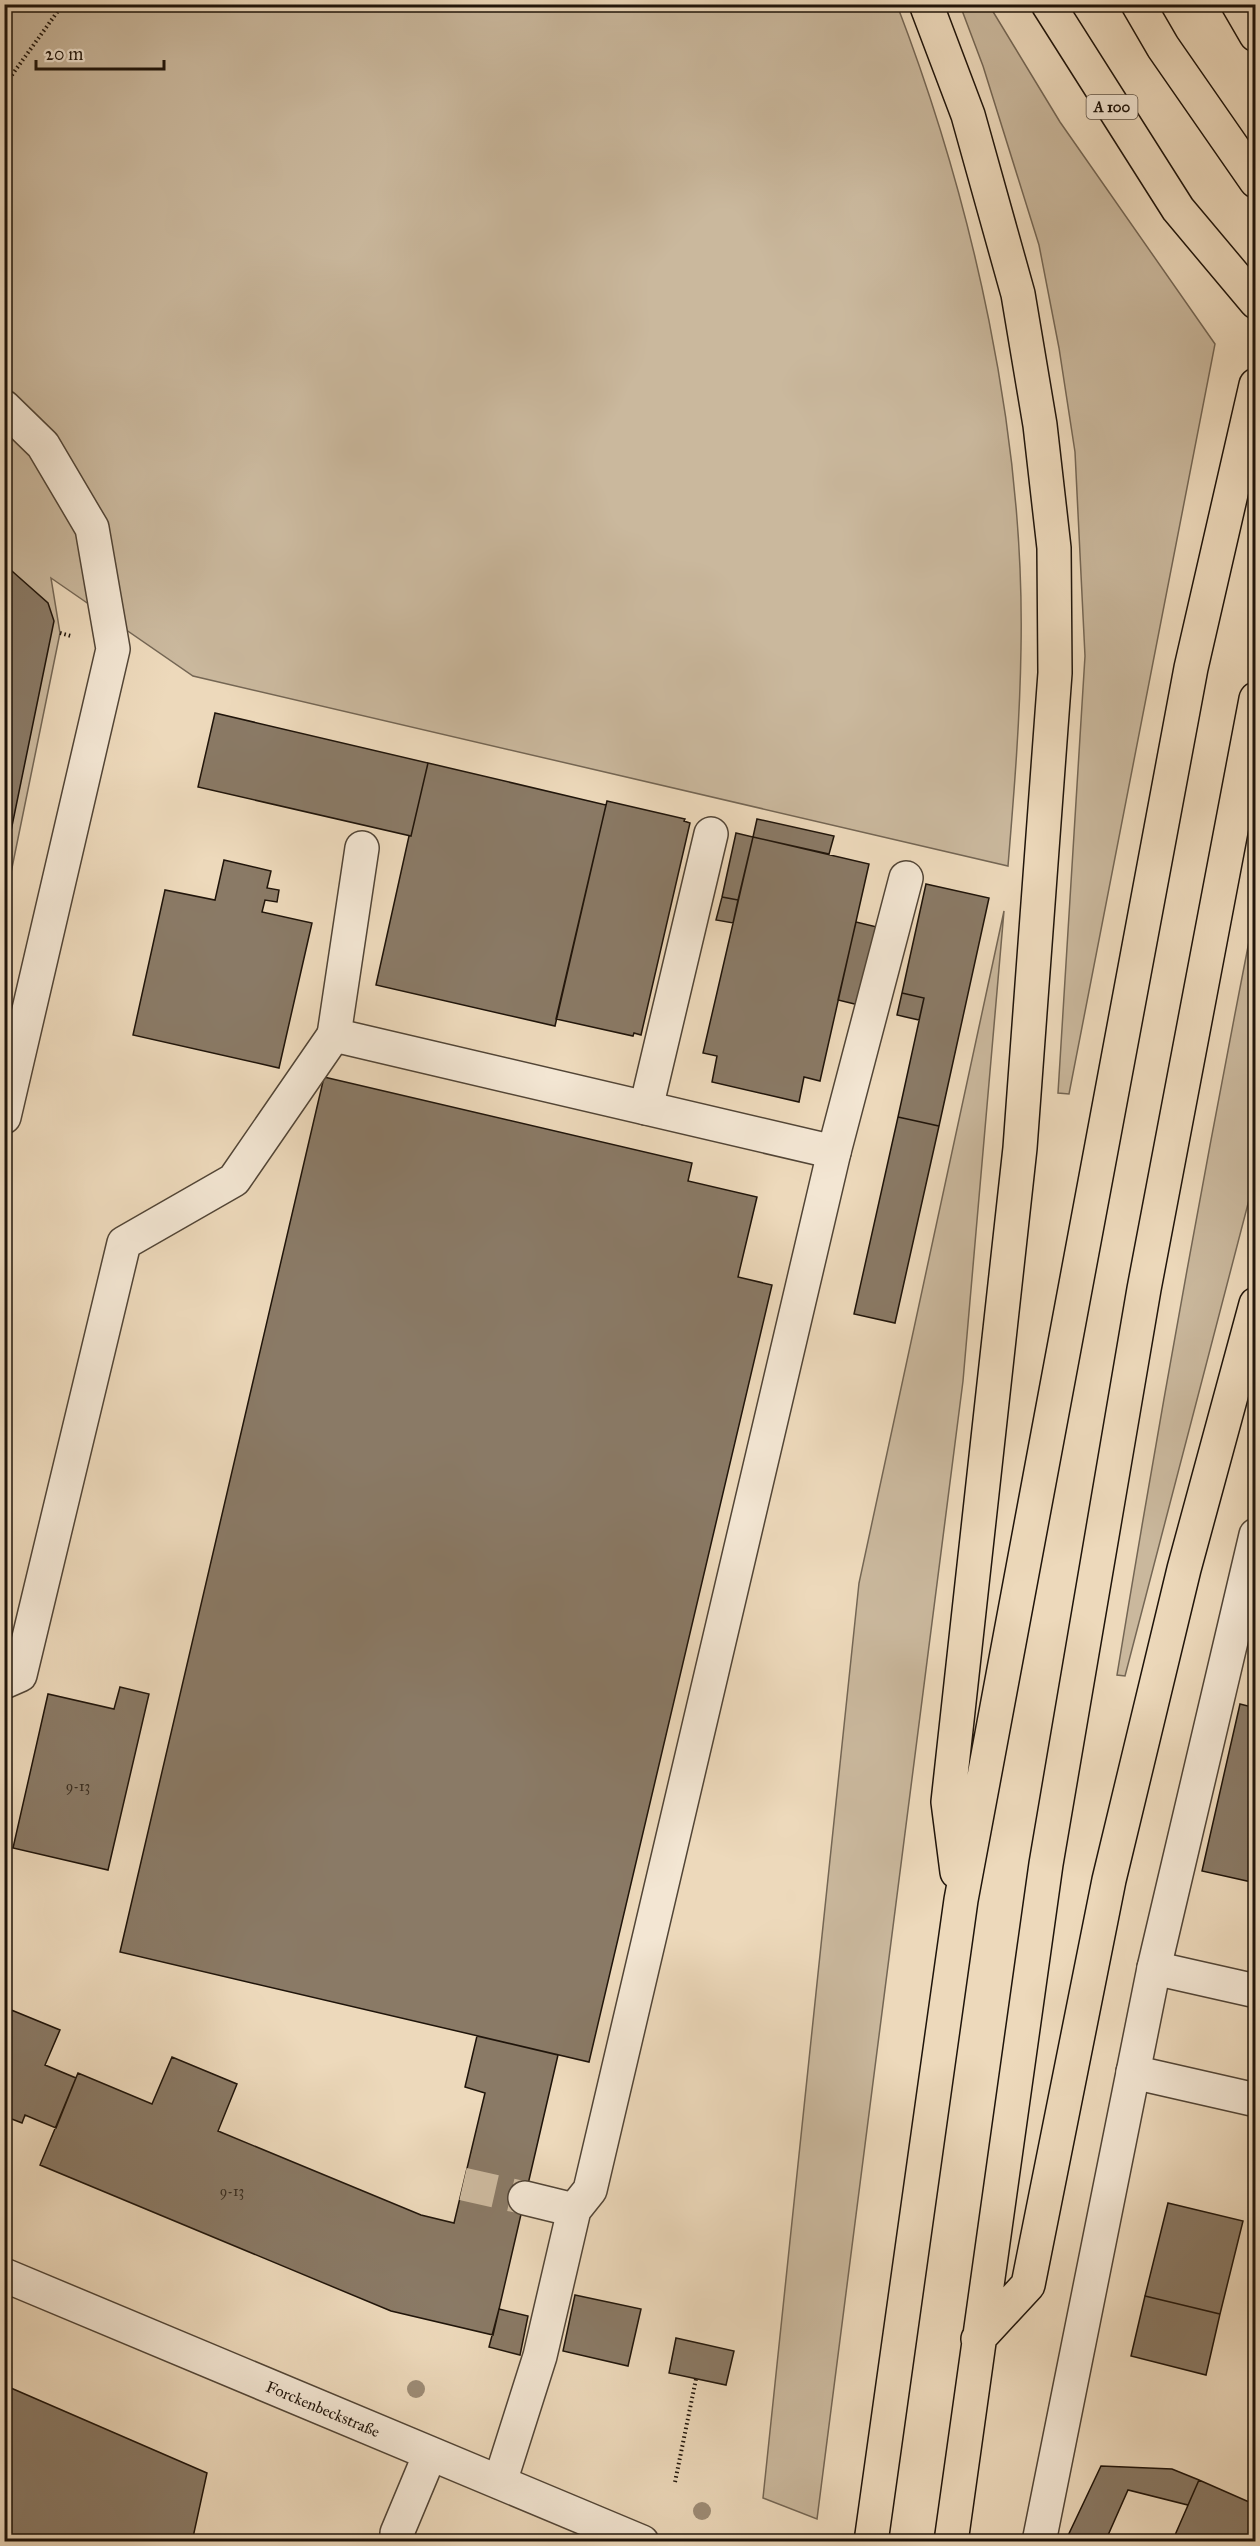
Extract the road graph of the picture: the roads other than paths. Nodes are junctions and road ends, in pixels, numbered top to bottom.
1 (926, 4) edge
2 (1048, 4) edge
3 (1138, 4) edge
4 (1238, 4) edge
5 (1256, 35) edge
6 (1256, 181) edge
7 (1256, 302) edge
8 (1256, 385) edge
9 (4, 407) edge
10 (1252, 714) edge
11 (711, 834) dead end
12 (362, 848) dead end
13 (906, 878) dead end
14 (334, 1035) junction
15 (646, 1107) junction
16 (4, 1117) edge
17 (834, 1152) junction
18 (1256, 1304) edge
19 (1256, 1535) edge
20 (4, 1682) edge
21 (961, 1900) junction
22 (1154, 1968) junction
23 (1256, 1991) edge
24 (1133, 2072) junction
25 (1256, 2100) edge
26 (525, 2198) tunnel mouth
27 (574, 2210) junction
28 (4, 2275) edge
29 (978, 2339) junction
30 (430, 2454) junction
31 (500, 2482) junction
32 (952, 2529) edge
33 (397, 2533) dead end
34 (642, 2541) edge
35 (871, 2541) edge
36 (1039, 2541) edge

1 - 21 highway
2 - 7 highway, A 100
3 - 6 highway
4 - 5 highway
8 - 21 highway
9 - 16 street
10 - 29 highway
11 - 15 street
12 - 14 street
13 - 17 street
14 - 15 street
14 - 20 street
15 - 17 street
17 - 27 street
18 - 29 highway
19 - 22 street
21 - 35 highway
22 - 23 street
22 - 24 street
24 - 25 street
24 - 36 street
26 - 27 street
27 - 31 street
28 - 30 street, Forckenbeckstraße
29 - 32 highway
30 - 31 street, Forckenbeckstraße
30 - 33 street
31 - 34 street, Forckenbeckstraße

